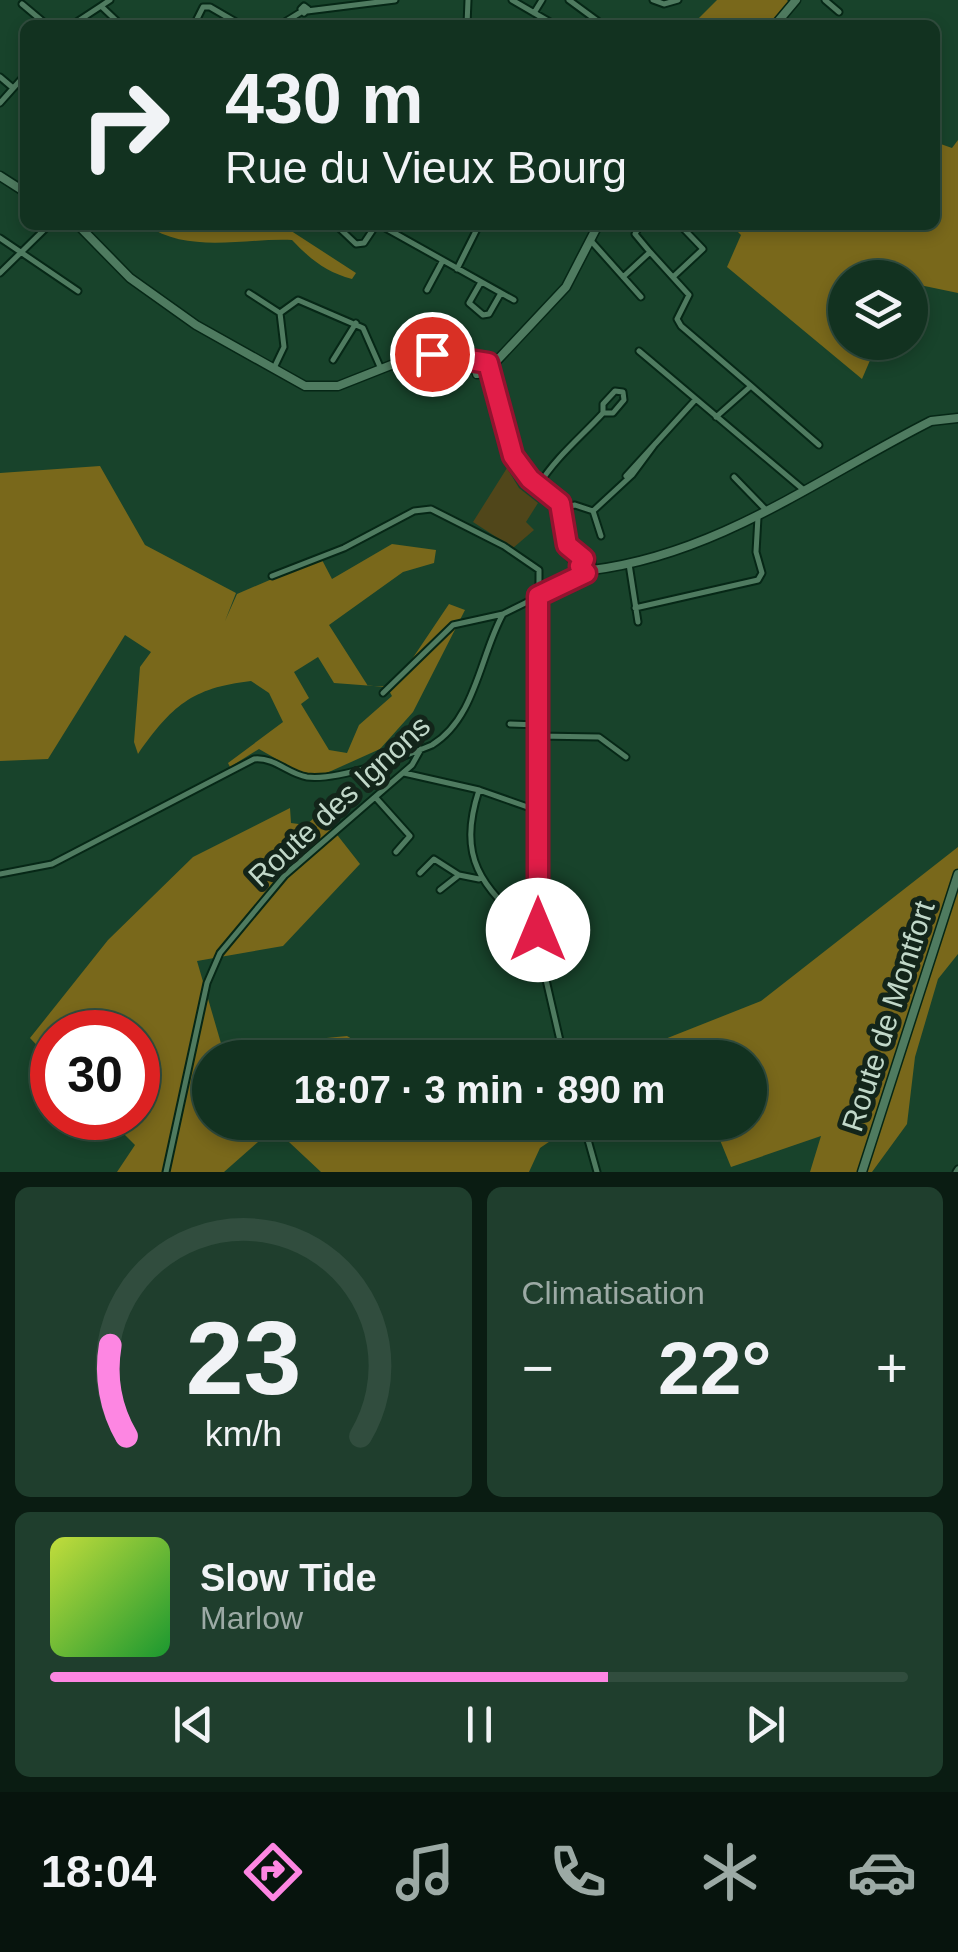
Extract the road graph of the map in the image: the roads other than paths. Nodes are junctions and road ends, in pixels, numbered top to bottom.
1 (110, 0) edge
2 (395, 0) edge
3 (512, 0) edge
4 (542, 0) edge
5 (570, 0) edge
6 (653, 0) edge
7 (678, 0) edge
8 (825, 0) edge
9 (22, 4) dead end
10 (101, 6) junction
11 (304, 7) edge
12 (839, 12) dead end
13 (534, 13) junction
14 (41, 20) edge
15 (80, 20) edge
16 (116, 20) edge
17 (197, 20) edge
18 (233, 20) edge
19 (546, 20) edge
20 (596, 20) edge
21 (0, 77) edge
22 (20, 80) edge
23 (13, 88) junction
24 (0, 103) edge
25 (44, 230) edge
26 (83, 230) edge
27 (341, 230) edge
28 (374, 230) edge
29 (387, 230) edge
30 (476, 230) edge
31 (596, 230) edge
32 (637, 230) edge
33 (685, 230) edge
34 (0, 238) edge
35 (592, 242) junction
36 (21, 252) junction
37 (650, 252) junction
38 (442, 262) junction
39 (457, 269) junction
40 (0, 273) edge
41 (623, 277) junction
42 (673, 277) junction
43 (481, 282) junction
44 (426, 290) dead end
45 (78, 291) dead end
46 (249, 293) dead end
47 (501, 293) junction
48 (642, 297) dead end
49 (514, 300) dead end
50 (280, 313) junction
51 (356, 323) junction
52 (639, 350) dead end
53 (333, 360) dead end
54 (483, 368) junction
55 (381, 369) junction
56 (273, 370) junction
57 (751, 386) junction
58 (696, 399) junction
59 (603, 413) junction
60 (716, 417) junction
61 (958, 418) edge
62 (819, 444) dead end
63 (734, 477) dead end
64 (541, 486) junction
65 (805, 491) junction
66 (561, 508) junction
67 (593, 511) junction
68 (768, 512) junction
69 (758, 518) junction
70 (601, 536) dead end
71 (628, 564) junction
72 (585, 569) junction
73 (272, 576) dead end
74 (538, 596) junction
75 (635, 608) junction
76 (504, 614) junction
77 (638, 622) dead end
78 (383, 693) dead end
79 (510, 724) dead end
80 (538, 725) junction
81 (538, 736) junction
82 (422, 750) junction
83 (626, 757) dead end
84 (404, 773) junction
85 (479, 790) junction
86 (376, 798) junction
87 (539, 811) junction
88 (396, 852) dead end
89 (420, 873) dead end
90 (0, 874) edge
91 (958, 874) edge
92 (459, 876) junction
93 (480, 879) junction
94 (440, 890) dead end
95 (538, 930) junction
96 (559, 1040) edge
97 (588, 1140) edge
98 (166, 1172) edge
99 (597, 1172) edge
100 (862, 1172) edge

1 - 10 street
2 - 11 street
3 - 13 street
4 - 13 street
5 - 20 street
6 - 7 street
8 - 12 street
9 - 14 street
10 - 15 street
10 - 16 street
13 - 19 street
17 - 18 street
21 - 23 street
22 - 23 street
23 - 24 street
25 - 36 street
26 - 56 street
27 - 28 street
29 - 38 street
30 - 39 street
31 - 35 street
32 - 37 street
33 - 42 street
34 - 36 street
35 - 41 street
35 - 54 street
36 - 40 street
36 - 45 street
37 - 41 street
37 - 42 street
38 - 39 street
38 - 44 street
39 - 43 street
41 - 48 street
42 - 57 street
43 - 47 street
43 - 47 street
46 - 50 street
47 - 49 street
50 - 51 street
50 - 56 street
51 - 53 street
51 - 55 street
52 - 58 street
54 - 55 street
54 - 64 street
55 - 56 street
57 - 60 street
57 - 62 street
58 - 60 street
58 - 67 street
59 - 59 street
59 - 64 street
60 - 65 street
61 - 65 street
63 - 68 street
64 - 66 street
65 - 68 street
66 - 67 street
66 - 72 street
67 - 70 street
68 - 69 street
69 - 71 street
69 - 75 street
71 - 72 street
71 - 75 street
72 - 74 street
73 - 74 street
74 - 76 street
74 - 80 street
75 - 77 street
76 - 78 street
76 - 82 street, Route des Ignons
79 - 80 street
80 - 81 street
81 - 83 street
81 - 87 street
82 - 84 street, Route des Ignons
82 - 90 street
84 - 85 street
84 - 86 street, Route des Ignons
85 - 87 street
85 - 93 street
86 - 88 street
86 - 98 street, Route des Ignons
87 - 95 street
89 - 92 street
91 - 100 street, Route de Montfort
92 - 93 street
92 - 94 street
93 - 95 street
95 - 96 street
97 - 99 street

